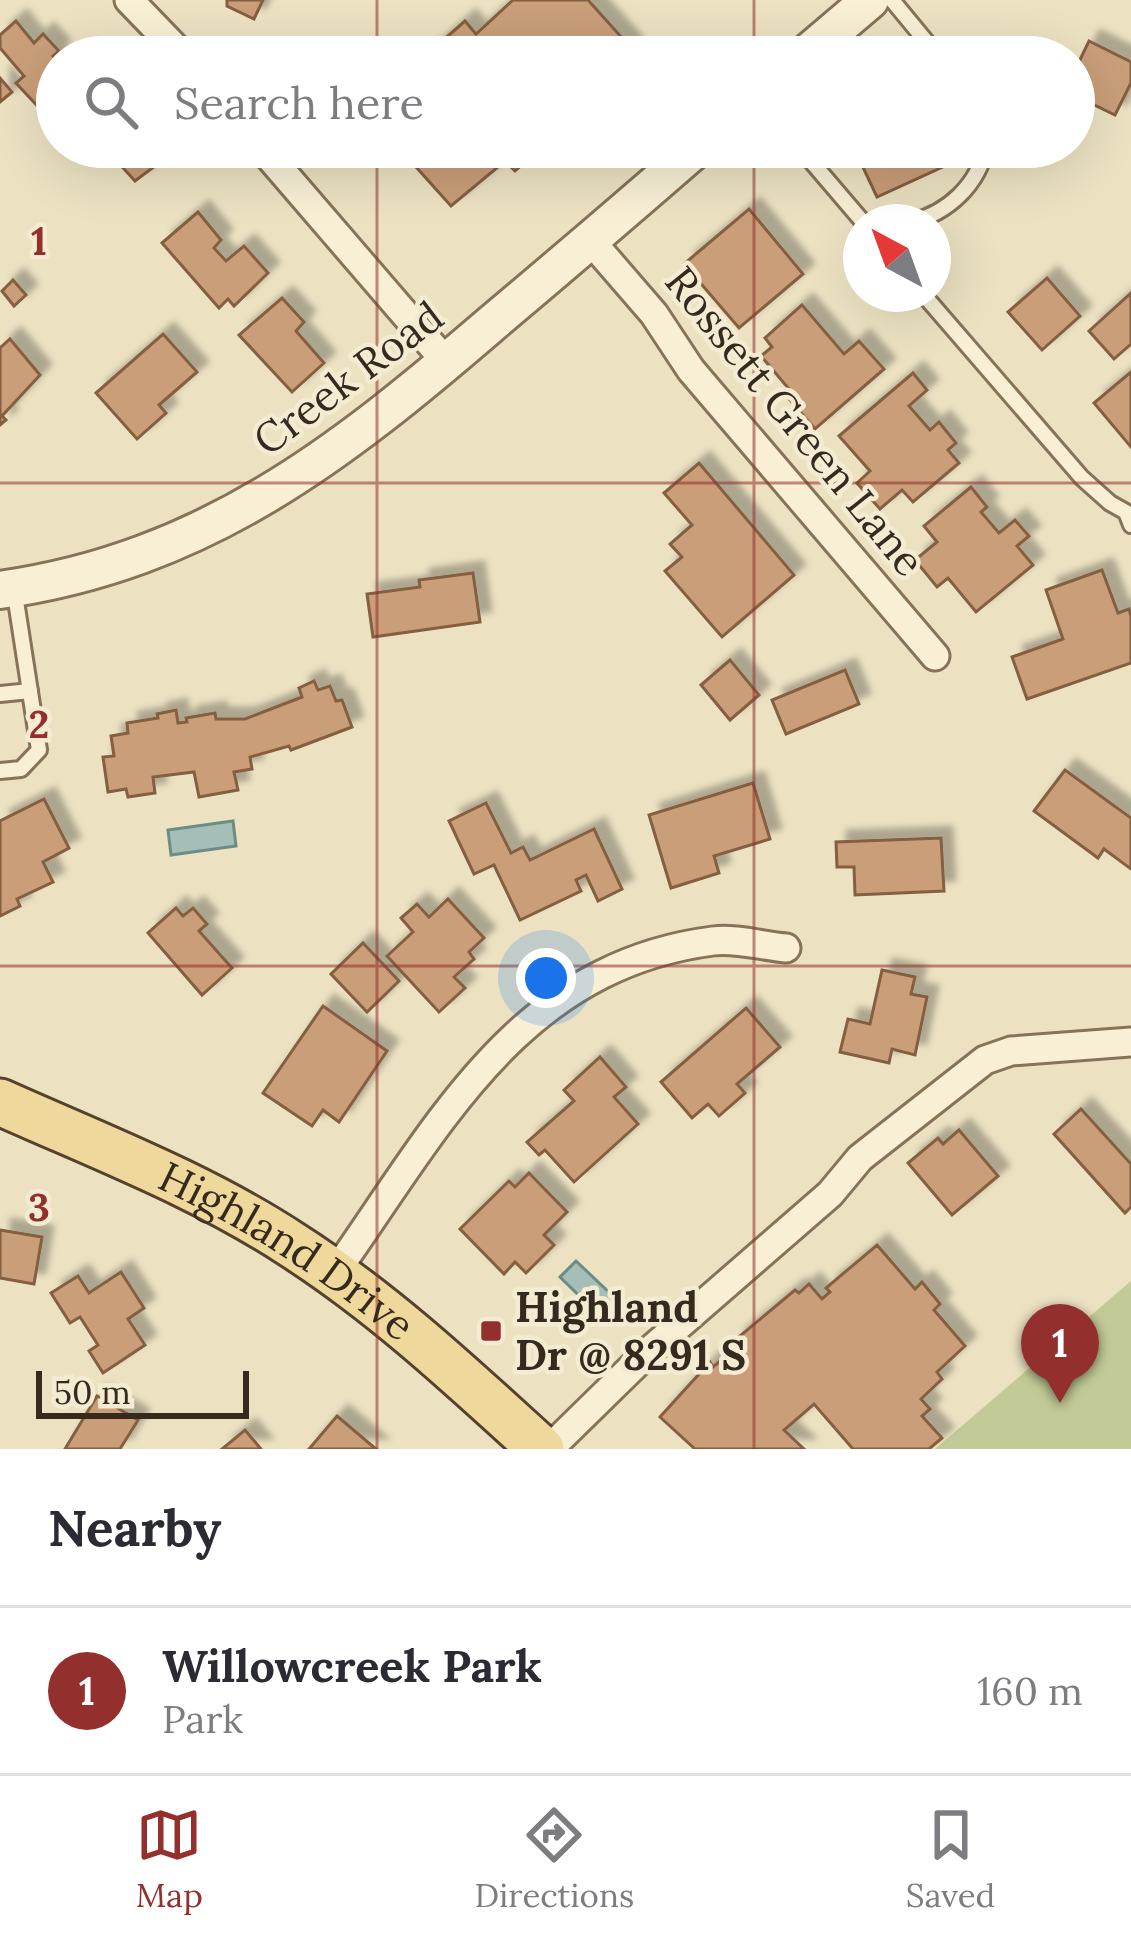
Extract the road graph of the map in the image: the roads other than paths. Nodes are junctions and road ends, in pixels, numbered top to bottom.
1 (128, 0) edge
2 (870, 0) edge
3 (892, 0) edge
4 (163, 36) edge
5 (828, 36) edge
6 (922, 36) edge
7 (279, 168) edge
8 (674, 168) edge
9 (817, 168) edge
10 (982, 168) edge
11 (848, 204) edge
12 (949, 204) edge
13 (590, 240) junction
14 (939, 312) edge
15 (447, 363) junction
16 (1130, 516) edge
17 (7, 589) edge
18 (935, 656) dead end
19 (30, 691) junction
20 (0, 694) edge
21 (0, 771) edge
22 (786, 948) dead end
23 (1131, 1042) edge
24 (0, 1102) edge
25 (334, 1274) junction
26 (545, 1449) edge

1 - 4 street
2 - 5 street
3 - 6 lane
7 - 15 street
8 - 13 street, Creek Road
9 - 11 lane
10 - 12 lane
13 - 15 street, Creek Road
13 - 18 street, Rossett Green Lane
14 - 16 lane
15 - 17 street, Creek Road
17 - 19 lane
19 - 20 lane
19 - 21 lane
22 - 25 street
23 - 26 street
24 - 25 main road, Highland Drive
25 - 26 main road, Highland Drive

